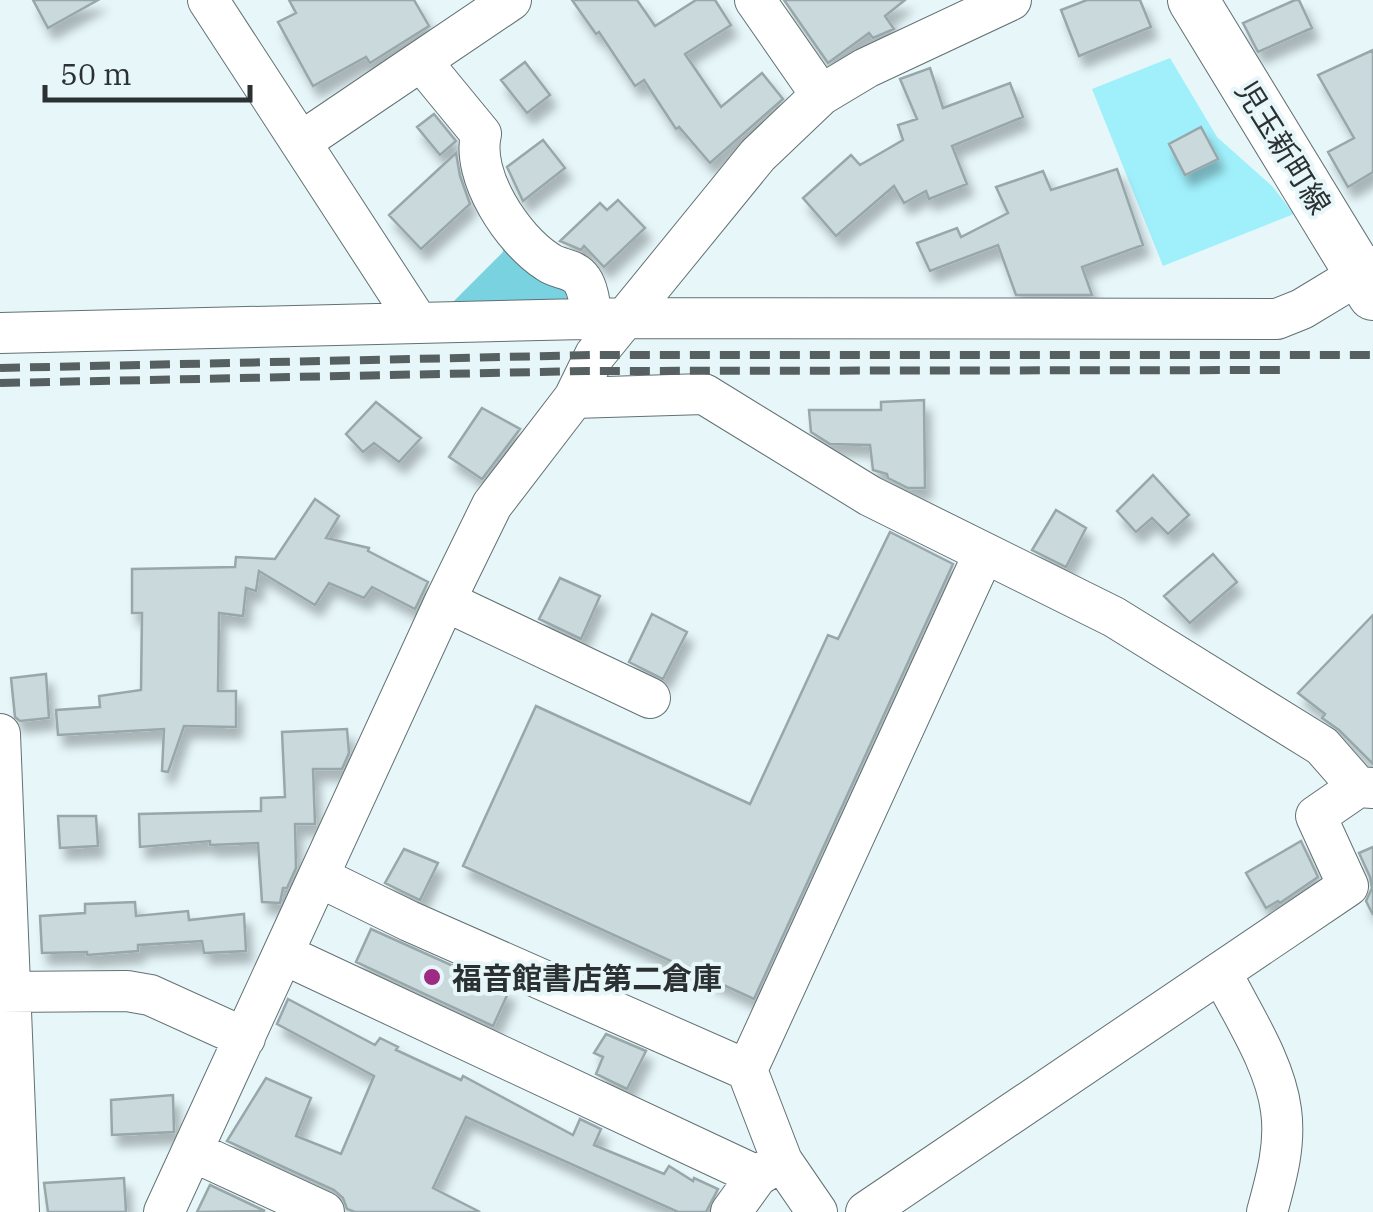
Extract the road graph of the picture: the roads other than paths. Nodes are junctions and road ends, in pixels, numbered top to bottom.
1 (208, 0) edge
2 (511, 0) edge
3 (756, 0) edge
4 (1011, 0) edge
5 (1193, 0) edge
6 (421, 61) junction
7 (822, 95) junction
8 (302, 142) junction
9 (1369, 278) edge
10 (610, 318) junction
11 (418, 323) junction
12 (0, 333) edge
13 (574, 398) junction
14 (984, 553) junction
15 (445, 601) junction
16 (650, 698) dead end
17 (0, 734) edge
18 (1365, 787) edge
19 (318, 877) junction
20 (283, 954) junction
21 (1221, 972) junction
22 (4, 992) edge
23 (245, 1038) junction
24 (746, 1070) junction
25 (192, 1151) junction
26 (770, 1168) junction
27 (19, 1212) edge
28 (164, 1212) edge
29 (324, 1212) edge
30 (731, 1212) edge
31 (817, 1212) edge
32 (866, 1212) edge
33 (1267, 1212) edge

1 - 8 street
2 - 6 street
3 - 7 street
4 - 7 street
5 - 9 main road, 児玉新町線
6 - 8 street
6 - 10 street
7 - 10 street
8 - 11 street
9 - 10 street
10 - 11 street
10 - 13 street
11 - 12 street
13 - 14 street
13 - 15 street
14 - 18 street
14 - 24 street
15 - 16 street
15 - 19 street
17 - 22 street
18 - 21 street
19 - 20 street
19 - 24 street
20 - 23 street
20 - 26 street
21 - 32 street
21 - 33 street
22 - 23 street
22 - 27 street
23 - 25 street
24 - 26 street
25 - 28 street
25 - 29 street
26 - 30 street
26 - 31 street

